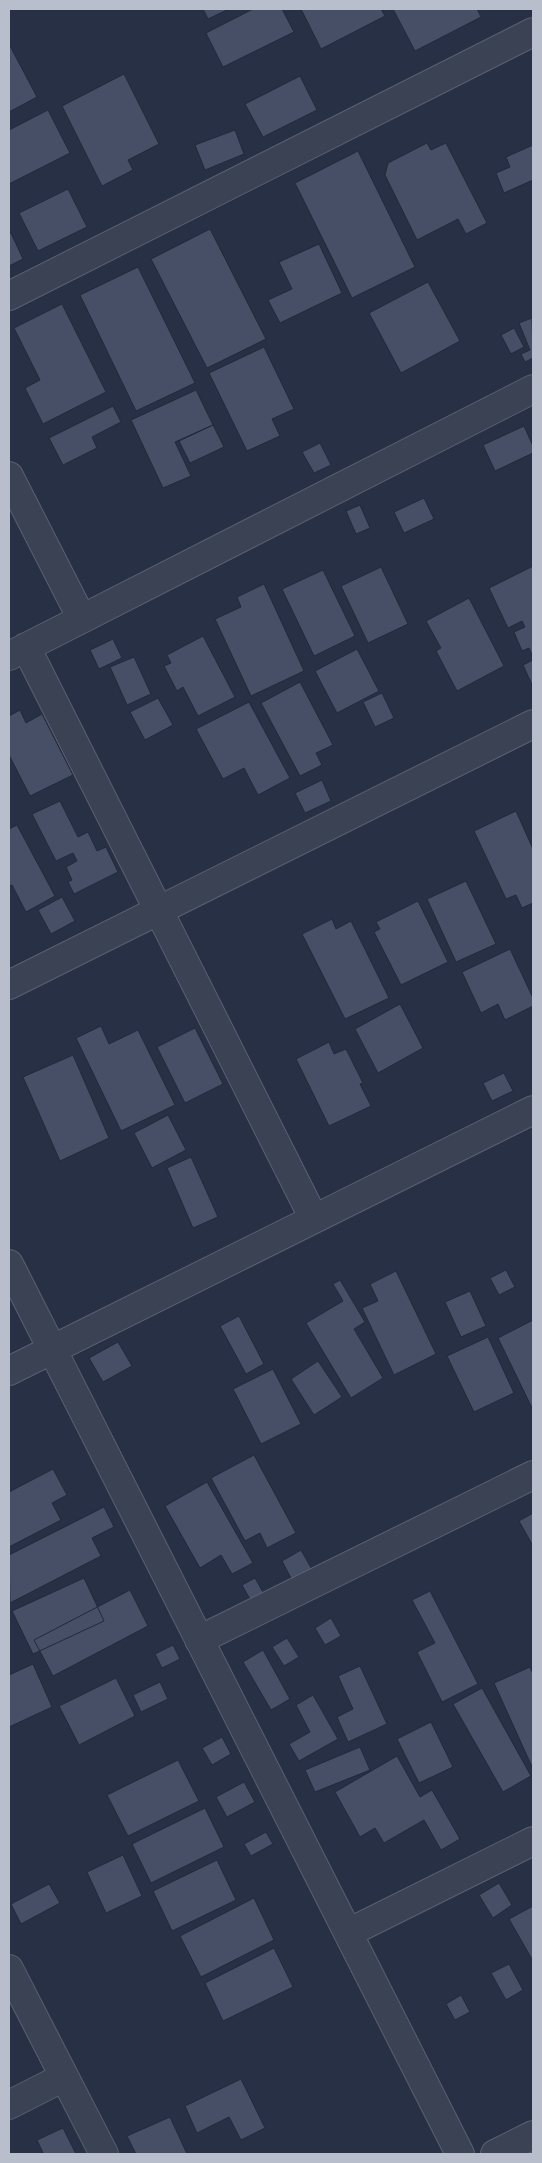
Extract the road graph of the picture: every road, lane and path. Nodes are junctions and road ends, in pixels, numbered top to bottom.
1 (533, 32) edge
2 (9, 296) edge
3 (533, 389) edge
4 (9, 476) edge
5 (82, 618) junction
6 (17, 651) edge
7 (533, 724) edge
8 (159, 910) junction
9 (9, 985) edge
10 (533, 1110) edge
11 (314, 1219) junction
12 (9, 1264) edge
13 (52, 1350) junction
14 (9, 1371) edge
15 (533, 1474) edge
16 (200, 1640) junction
17 (533, 1841) edge
18 (348, 1933) junction
19 (9, 1969) edge
20 (64, 2077) junction
21 (9, 2105) edge
22 (533, 2135) edge
23 (104, 2154) edge
24 (460, 2154) edge
25 (495, 2154) edge

1 - 2 street
3 - 5 street
4 - 5 street
5 - 6 street
6 - 8 street
7 - 8 street
8 - 9 street
8 - 11 street
10 - 11 street
11 - 13 street
12 - 13 street
13 - 14 street
13 - 16 street
15 - 16 street
16 - 18 street
17 - 18 street
18 - 24 street
19 - 20 street
20 - 21 street
20 - 23 street
22 - 25 street

